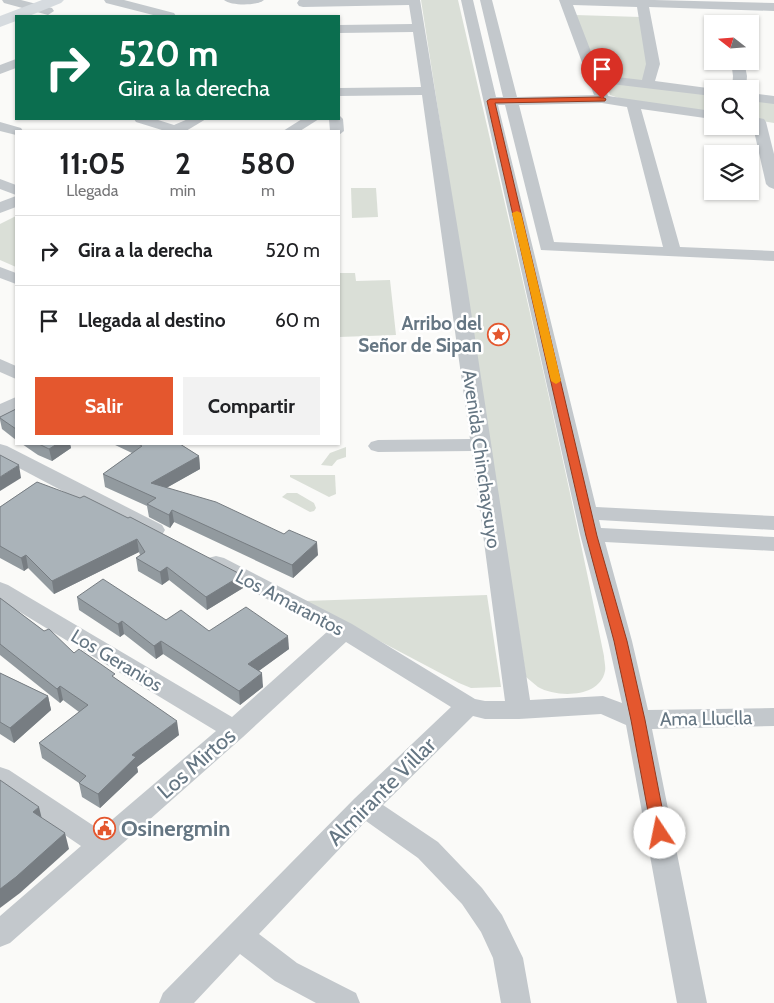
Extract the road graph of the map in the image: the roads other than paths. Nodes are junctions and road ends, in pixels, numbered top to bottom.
1 (8, 0) edge
2 (110, 0) edge
3 (230, 0) edge
4 (258, 0) edge
5 (467, 0) edge
6 (486, 0) edge
7 (565, 0) edge
8 (303, 1) edge
9 (324, 1) edge
10 (414, 1) edge
11 (642, 3) junction
12 (774, 7) edge
13 (49, 8) edge
14 (144, 9) junction
15 (24, 15) edge
16 (130, 15) edge
17 (166, 15) edge
18 (302, 15) edge
19 (324, 15) edge
20 (15, 18) edge
21 (0, 22) edge
22 (15, 24) edge
23 (417, 28) junction
24 (340, 29) edge
25 (0, 30) edge
26 (15, 64) edge
27 (0, 72) edge
28 (594, 78) junction
29 (15, 79) edge
30 (647, 84) junction
31 (428, 91) junction
32 (704, 91) edge
33 (340, 92) edge
34 (759, 98) edge
35 (602, 99) junction
36 (774, 100) edge
37 (490, 101) junction
38 (511, 101) junction
39 (633, 104) junction
40 (704, 114) edge
41 (144, 120) edge
42 (196, 120) edge
43 (310, 120) edge
44 (761, 122) edge
45 (0, 126) edge
46 (171, 130) edge
47 (292, 130) edge
48 (15, 131) edge
49 (0, 184) edge
50 (774, 184) edge
51 (15, 190) edge
52 (15, 201) edge
53 (0, 208) edge
54 (774, 242) edge
55 (672, 245) junction
56 (774, 256) edge
57 (0, 272) edge
58 (15, 279) edge
59 (0, 365) edge
60 (15, 372) edge
61 (15, 404) edge
62 (0, 412) edge
63 (480, 445) junction
64 (378, 446) dead end
65 (0, 450) edge
66 (774, 523) edge
67 (589, 524) junction
68 (774, 544) edge
69 (0, 590) edge
70 (344, 630) junction
71 (468, 706) junction
72 (519, 710) junction
73 (774, 717) edge
74 (638, 720) junction
75 (234, 730) junction
76 (0, 777) edge
77 (364, 806) junction
78 (102, 846) junction
79 (0, 934) edge
80 (239, 936) junction
81 (174, 1003) edge
82 (345, 1003) edge
83 (516, 1003) edge
84 (692, 1003) edge

1 - 13 street
2 - 14 street
3 - 4 street
5 - 37 street
6 - 38 street
7 - 11 street
7 - 28 street
8 - 9 street
8 - 18 street
9 - 10 street
9 - 19 street
10 - 23 street, Avenida Chinchaysuyo
11 - 12 street
11 - 30 street
13 - 15 main road
14 - 16 street
14 - 17 street
20 - 21 main road
22 - 25 main road
23 - 24 street
23 - 31 street, Avenida Chinchaysuyo
26 - 27 street
27 - 29 street
28 - 30 street
28 - 35 street
30 - 32 street
31 - 33 street
31 - 63 street, Avenida Chinchaysuyo
34 - 36 street
35 - 38 street
35 - 39 street
37 - 38 street
37 - 67 street
38 - 55 street
39 - 40 street
39 - 55 street
41 - 46 street
42 - 46 street
43 - 47 street
44 - 50 street
45 - 48 street
49 - 51 street
52 - 53 street
54 - 55 street
55 - 56 street
57 - 58 street
59 - 60 street
61 - 62 street
63 - 64 street
63 - 72 street, Avenida Chinchaysuyo
65 - 70 street, Los Amarantos
66 - 67 street
67 - 68 street
67 - 74 street
69 - 75 street, Los Geranios
70 - 71 street, Los Amarantos
70 - 75 street, Los Mirtos
71 - 72 street
71 - 77 street, Almirante Villar
72 - 74 street
73 - 74 street, Ama Lluclla
74 - 84 street
75 - 78 street, Los Mirtos
76 - 78 street
77 - 80 street, Almirante Villar
77 - 83 street
78 - 79 street, Los Mirtos
80 - 81 street, Almirante Villar
80 - 82 street

